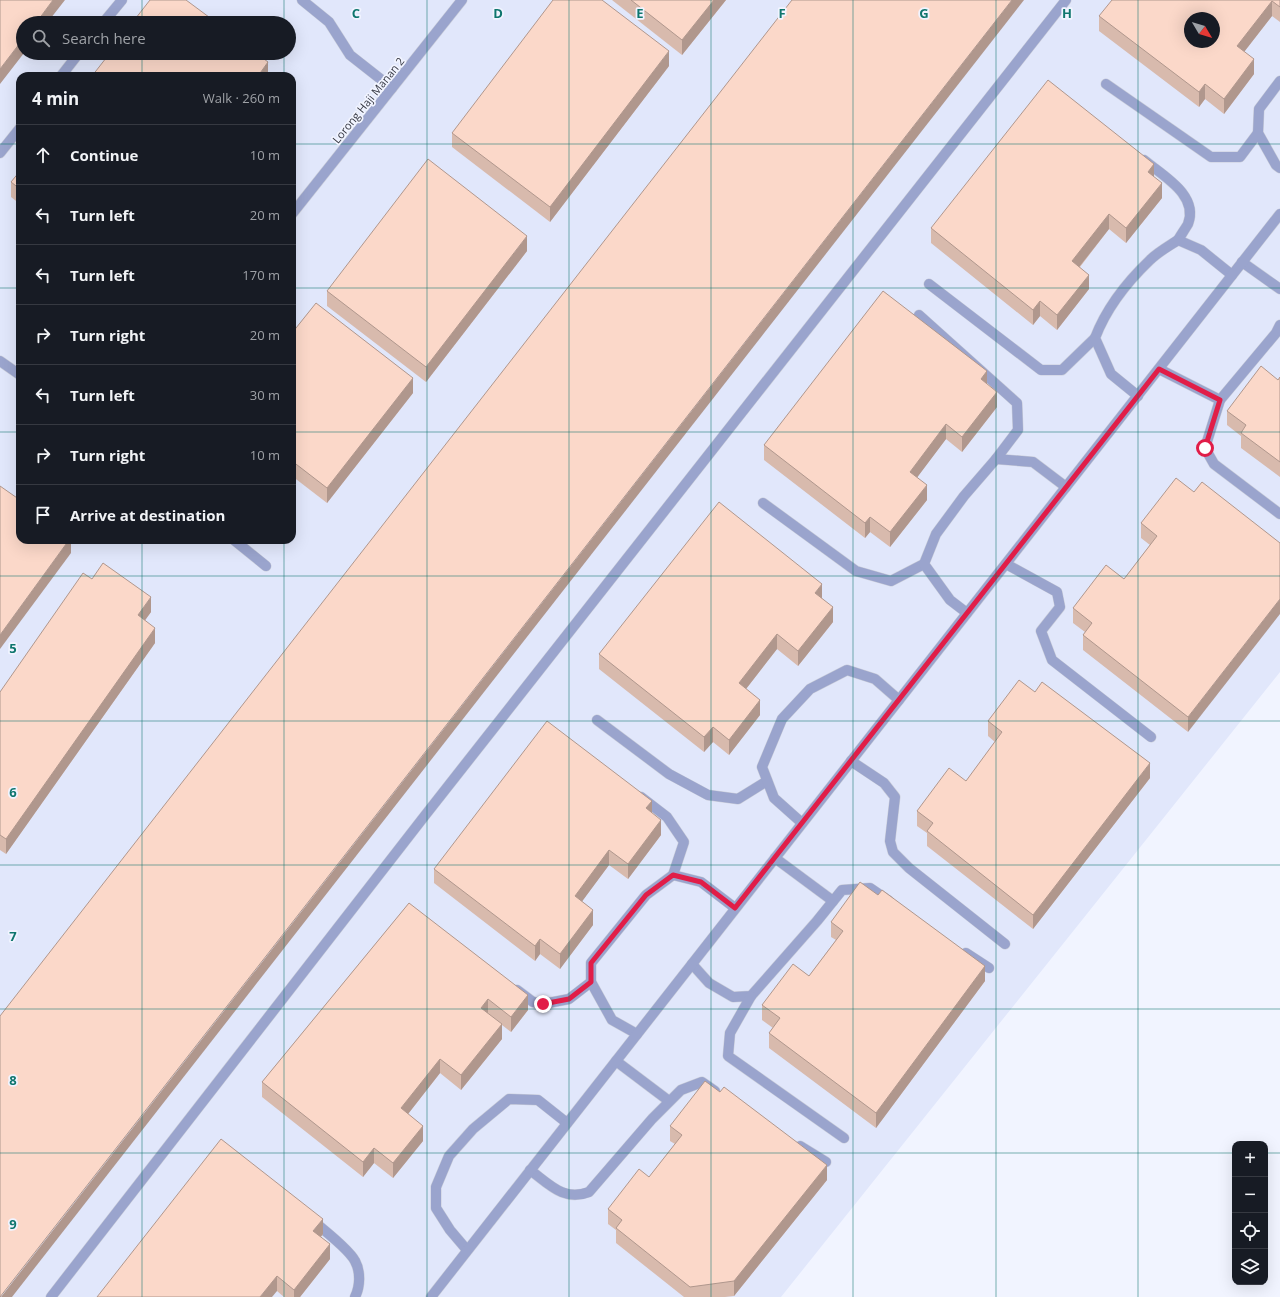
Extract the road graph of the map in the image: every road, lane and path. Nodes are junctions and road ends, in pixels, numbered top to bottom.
1 (122, 0) edge
2 (302, 0) edge
3 (462, 0) edge
4 (1066, 0) edge
5 (109, 16) edge
6 (74, 60) edge
7 (64, 72) edge
8 (1280, 81) edge
9 (1106, 84) dead end
10 (392, 88) junction
11 (16, 133) edge
12 (1258, 133) junction
13 (0, 153) edge
14 (1136, 153) edge
15 (1280, 168) edge
16 (296, 209) edge
17 (1280, 214) edge
18 (1178, 240) junction
19 (1242, 262) junction
20 (1232, 275) junction
21 (929, 284) dead end
22 (1280, 289) edge
23 (919, 315) dead end
24 (1280, 325) edge
25 (1095, 338) junction
26 (0, 361) edge
27 (1159, 369) junction
28 (16, 372) edge
29 (1138, 396) junction
30 (1220, 400) junction
31 (996, 459) junction
32 (1066, 487) junction
33 (763, 503) dead end
34 (1280, 514) edge
35 (239, 544) edge
36 (924, 564) junction
37 (1006, 564) junction
38 (266, 566) dead end
39 (967, 613) junction
40 (898, 700) junction
41 (597, 720) dead end
42 (1151, 737) dead end
43 (851, 761) junction
44 (767, 781) junction
45 (630, 790) edge
46 (802, 823) junction
47 (775, 858) junction
48 (673, 875) junction
49 (833, 901) junction
50 (735, 908) junction
51 (899, 908) edge
52 (1005, 944) dead end
53 (957, 947) edge
54 (692, 964) junction
55 (989, 968) dead end
56 (591, 982) junction
57 (508, 983) edge
58 (751, 996) junction
59 (637, 1034) junction
60 (616, 1061) junction
61 (725, 1097) edge
62 (669, 1101) junction
63 (567, 1123) junction
64 (844, 1138) dead end
65 (794, 1142) edge
66 (826, 1162) edge
67 (530, 1170) junction
68 (307, 1216) edge
69 (467, 1250) junction
70 (51, 1297) edge
71 (355, 1297) edge
72 (430, 1297) edge

1 - 5 street
2 - 10 street
3 - 10 street, Lorong Haji Manan 2
4 - 70 street
6 - 7 street
8 - 12 street
9 - 12 street
10 - 16 street, Lorong Haji Manan 2
11 - 13 street
12 - 15 street
14 - 18 street
17 - 19 street
18 - 20 street
18 - 25 street
19 - 20 street
19 - 22 street
20 - 27 street
21 - 25 street
23 - 31 street
24 - 30 street
25 - 29 street
26 - 28 street
27 - 29 street
27 - 30 street
29 - 32 street
30 - 34 street
31 - 32 street
31 - 36 street
32 - 37 street
33 - 36 street
35 - 38 street
36 - 39 street
37 - 39 street
37 - 42 street
39 - 40 street
40 - 43 street
40 - 44 street
41 - 44 street
43 - 46 street
43 - 52 street
44 - 46 street
45 - 48 street
46 - 47 street
47 - 49 street
47 - 50 street
48 - 50 street
48 - 56 street
49 - 51 street
49 - 58 street
50 - 54 street
53 - 55 street
54 - 58 street
54 - 59 street
56 - 57 street
56 - 59 street
58 - 64 street
59 - 60 street
60 - 62 street
60 - 63 street
61 - 62 street
62 - 67 street
63 - 67 street
63 - 69 street
65 - 66 street
67 - 69 street
68 - 71 street
69 - 72 street

